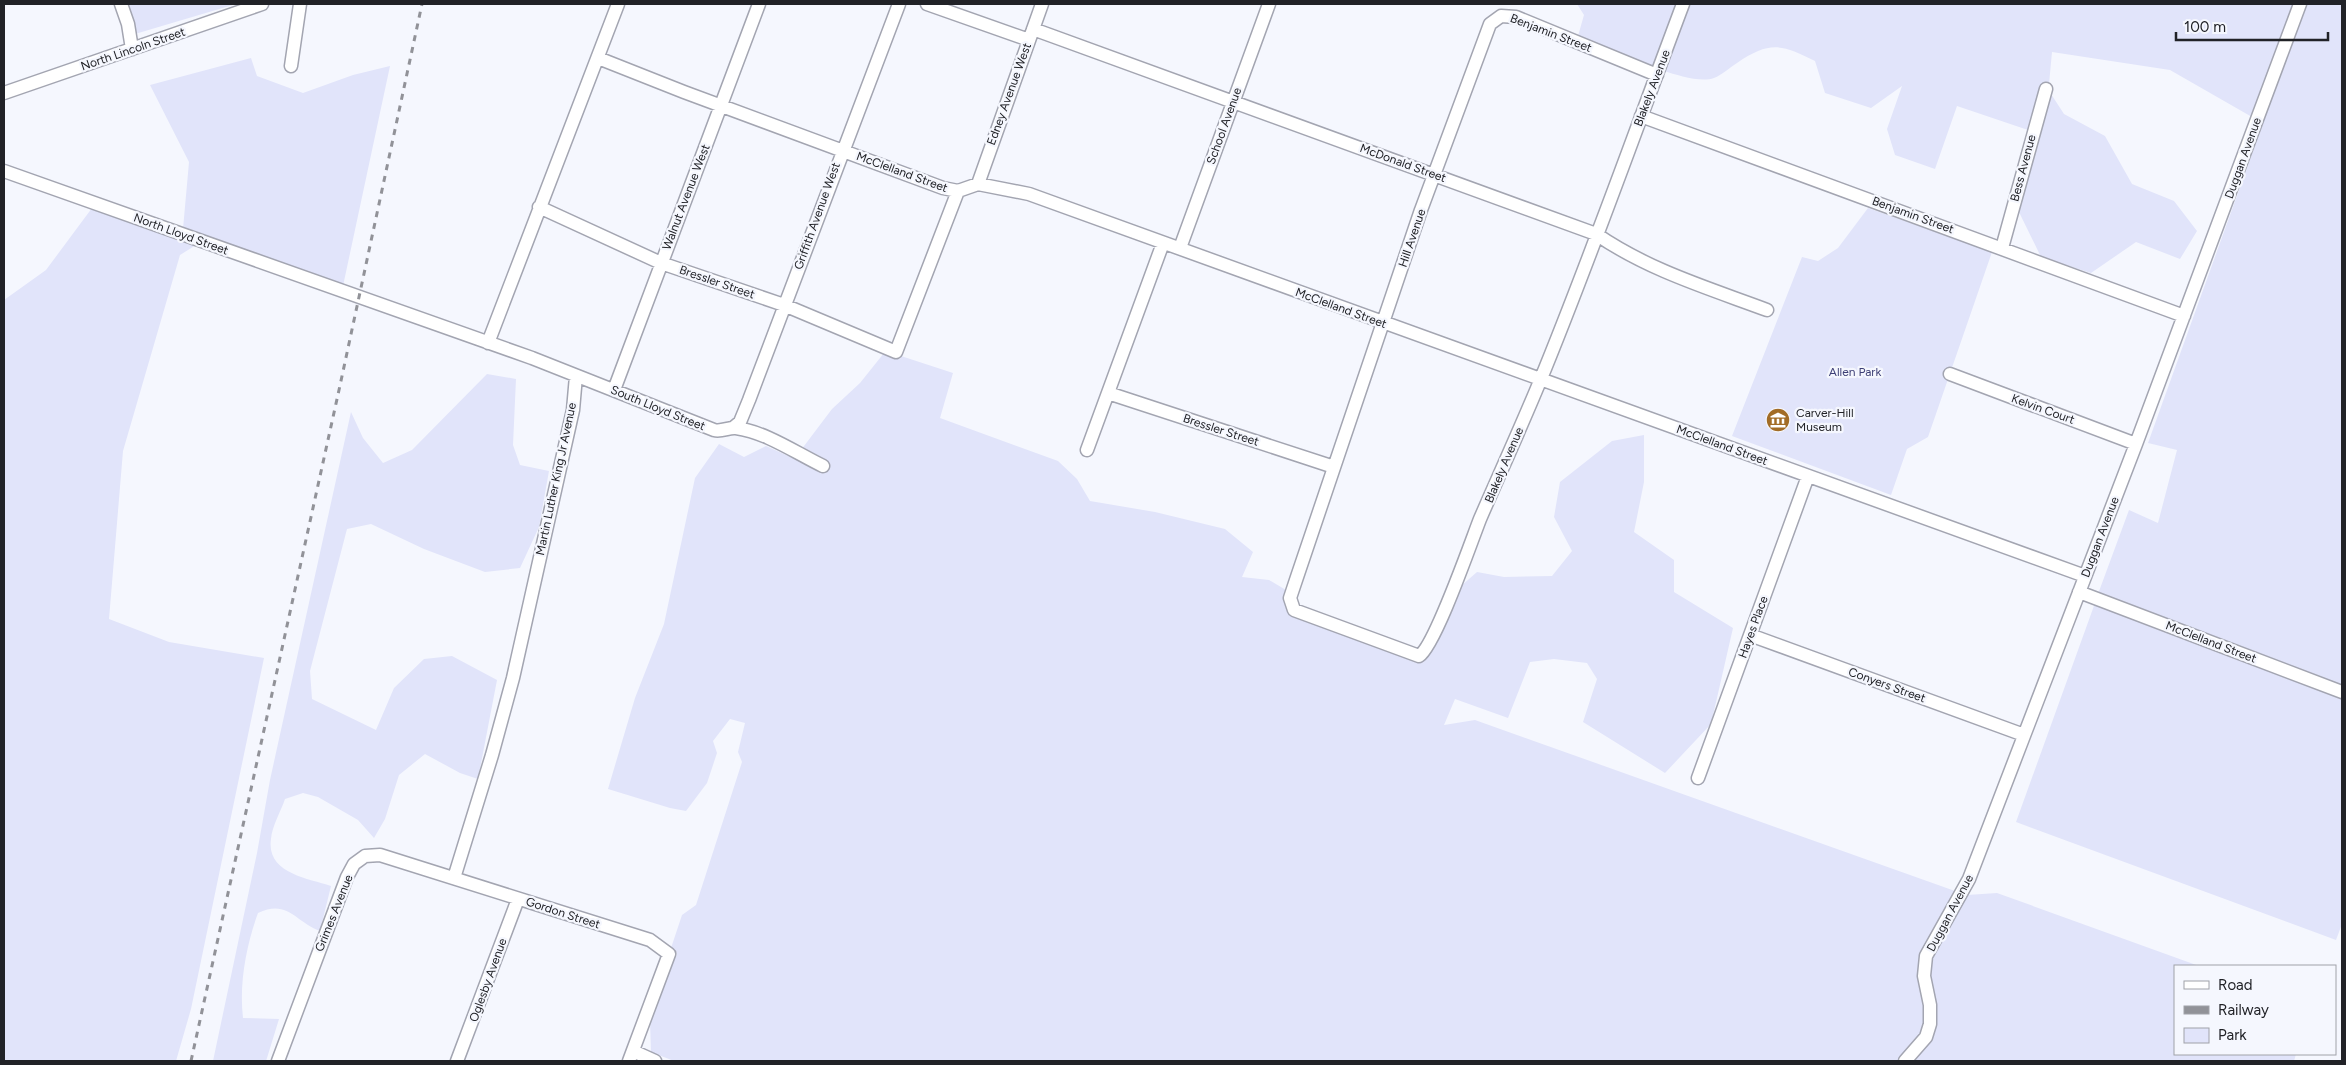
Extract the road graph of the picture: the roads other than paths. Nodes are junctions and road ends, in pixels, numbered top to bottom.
1 (120, 4) edge
2 (262, 4) edge
3 (300, 4) edge
4 (618, 4) edge
5 (758, 4) edge
6 (899, 4) edge
7 (928, 4) edge
8 (1042, 4) edge
9 (1269, 4) edge
10 (1684, 4) edge
11 (2300, 4) edge
12 (1501, 16) joint
13 (1031, 35) junction
14 (132, 49) junction
15 (598, 58) junction
16 (291, 66) dead end
17 (1657, 75) junction
18 (2046, 89) dead end
19 (4, 93) edge
20 (1234, 101) junction
21 (721, 105) junction
22 (1641, 116) junction
23 (842, 150) junction
24 (4, 171) edge
25 (1434, 175) junction
26 (978, 184) junction
27 (958, 191) junction
28 (540, 207) junction
29 (1596, 234) junction
30 (1163, 243) junction
31 (1180, 248) junction
32 (2002, 248) junction
33 (661, 263) junction
34 (784, 305) junction
35 (1767, 310) dead end
36 (2184, 316) junction
37 (1382, 323) junction
38 (488, 343) junction
39 (1950, 374) dead end
40 (576, 376) junction
41 (1540, 380) junction
42 (614, 390) junction
43 (1108, 393) junction
44 (734, 427) junction
45 (2136, 444) junction
46 (1087, 450) dead end
47 (823, 466) dead end
48 (1334, 467) junction
49 (1808, 476) junction
50 (2085, 576) junction
51 (2079, 592) junction
52 (1750, 635) junction
53 (2342, 692) edge
54 (2024, 735) junction
55 (1698, 778) dead end
56 (454, 878) junction
57 (518, 899) junction
58 (631, 1056) edge
59 (278, 1061) edge
60 (458, 1061) edge
61 (655, 1061) edge
62 (1905, 1061) edge

1 - 14 street
2 - 14 street, North Lincoln Street
3 - 16 street
4 - 15 street
5 - 21 street, Walnut Avenue West
6 - 23 street, Griffith Avenue West
7 - 13 street, McDonald Street
8 - 13 street, Edney Avenue West
9 - 20 street, School Avenue
10 - 17 street, Blakely Avenue
11 - 36 street, Duggan Avenue
12 - 17 street, Benjamin Street
12 - 25 street, Hill Avenue
13 - 20 street, McDonald Street
13 - 26 street, Edney Avenue West
14 - 19 street, North Lincoln Street
15 - 21 street, McClelland Street
15 - 28 street
17 - 22 street, Blakely Avenue
18 - 32 street, Bess Avenue
20 - 25 street, McDonald Street
20 - 31 street, School Avenue
21 - 23 street, McClelland Street
21 - 33 street, Walnut Avenue West
22 - 29 street, Blakely Avenue
22 - 32 street, Benjamin Street
23 - 27 street, McClelland Street
23 - 34 street, Griffith Avenue West
24 - 38 street, North Lloyd Street
25 - 29 street, McDonald Street
25 - 37 street, Hill Avenue
26 - 27 street, McClelland Street
26 - 30 street, McClelland Street
27 - 34 street, Bressler Street
28 - 33 street, Bressler Street
28 - 38 street
29 - 35 street, McDonald Street
29 - 41 street, Blakely Avenue
30 - 31 street, McClelland Street
30 - 43 street
31 - 37 street, McClelland Street
32 - 36 street, Benjamin Street
33 - 34 street, Bressler Street
33 - 42 street, Walnut Avenue West
34 - 44 street, Griffith Avenue West
36 - 45 street, Duggan Avenue
37 - 41 street, McClelland Street
37 - 48 street, Hill Avenue
38 - 40 street
39 - 45 street, Kelvin Court
40 - 42 street, South Lloyd Street
40 - 56 street, Martin Luther King Jr Avenue
41 - 48 street, Blakely Avenue
41 - 49 street, McClelland Street
42 - 44 street, South Lloyd Street
43 - 46 street
43 - 48 street, Bressler Street
44 - 47 street, South Lloyd Street
45 - 50 street, Duggan Avenue
49 - 50 street, McClelland Street
49 - 52 street, Hayes Place
50 - 51 street, Duggan Avenue
51 - 53 street, McClelland Street
51 - 54 street, Duggan Avenue
52 - 54 street, Conyers Street
52 - 55 street, Hayes Place
54 - 62 street, Duggan Avenue
56 - 57 street, Gordon Street
56 - 59 street, Grimes Avenue
57 - 58 street, Gordon Street
57 - 60 street, Oglesby Avenue
58 - 61 street

